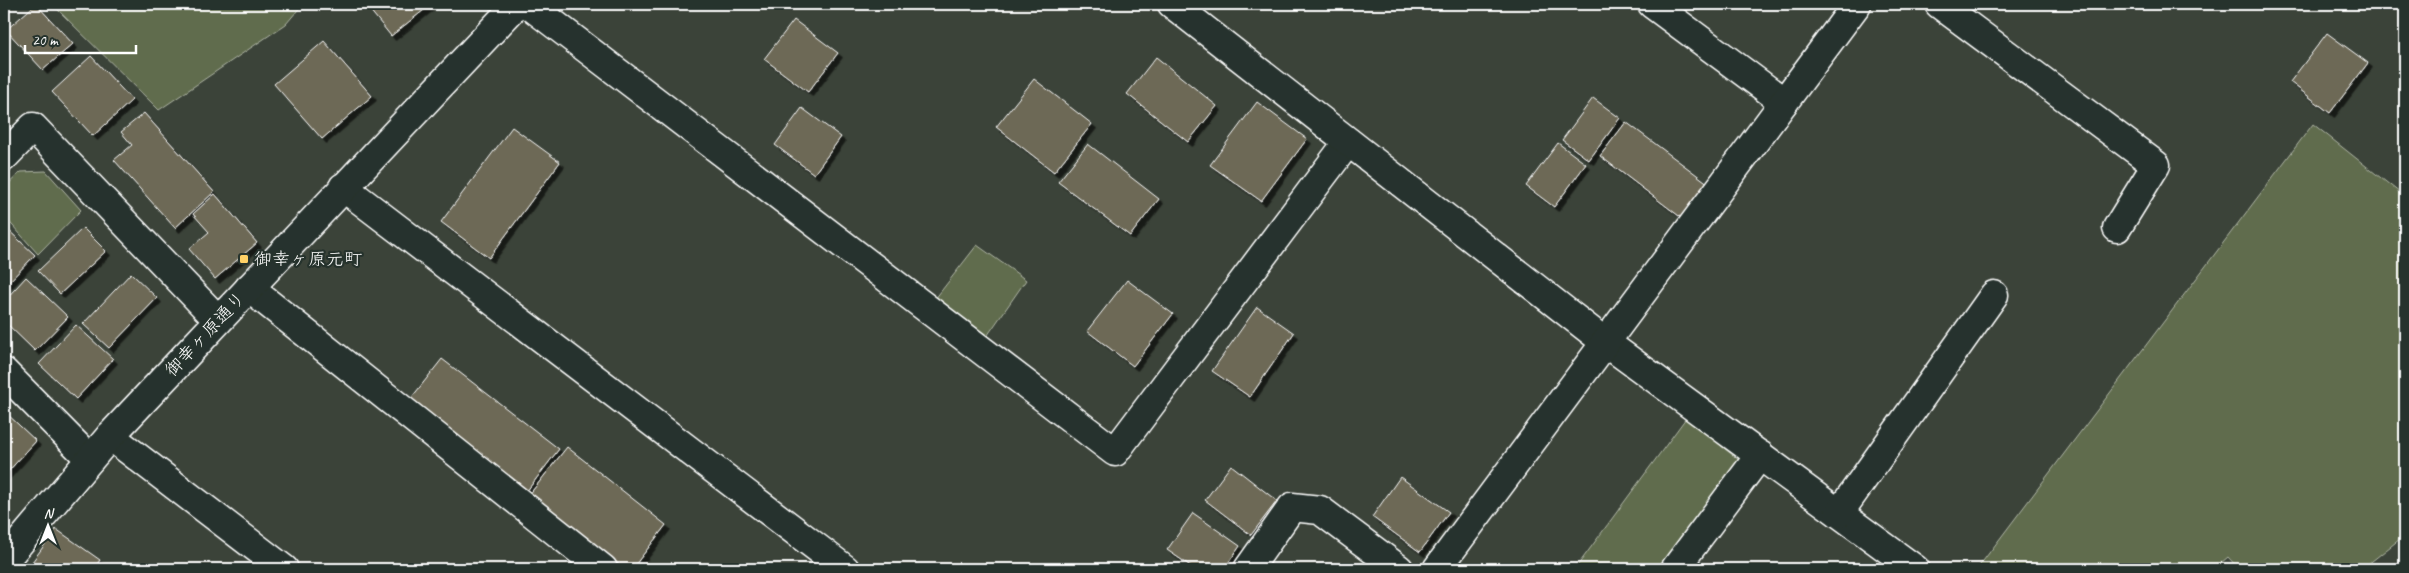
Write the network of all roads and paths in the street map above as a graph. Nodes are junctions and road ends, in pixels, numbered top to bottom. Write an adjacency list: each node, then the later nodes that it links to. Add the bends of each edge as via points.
1 (517, 4): 10 (street, 御幸ヶ原通り)
2 (528, 4): 8 (street, via 1115,452)
3 (1172, 4): 8 (street)
4 (1652, 4): 7 (street)
5 (1939, 4): 11 (street, via 2156,164)
6 (1855, 5): 7 (street)
7 (1784, 102): 15 (street)
8 (1348, 142): 15 (street)
9 (4, 157): 14 (street, via 33,127)
10 (343, 187): 12 (street, 御幸ヶ原通り); 23 (street)
11 (2117, 228)
12 (249, 288): 14 (street, 御幸ヶ原通り); 25 (street)
13 (1994, 294): 20 (street)
14 (218, 320): 17 (street, 御幸ヶ原通り)
15 (1606, 342): 18 (street); 28 (street)
16 (4, 372): 19 (street)
17 (110, 436): 19 (street, 御幸ヶ原通り); 24 (street)
18 (1760, 455): 20 (street); 29 (street)
19 (90, 459): 21 (street, 御幸ヶ原通り)
20 (1839, 513): 22 (street)
21 (4, 561)
22 (1901, 565)
23 (832, 566)
24 (284, 569)
25 (603, 569)
26 (1248, 569): 27 (street, via 1292,508 1320,510)
27 (1399, 569)
28 (1437, 569)
29 (1675, 569)

